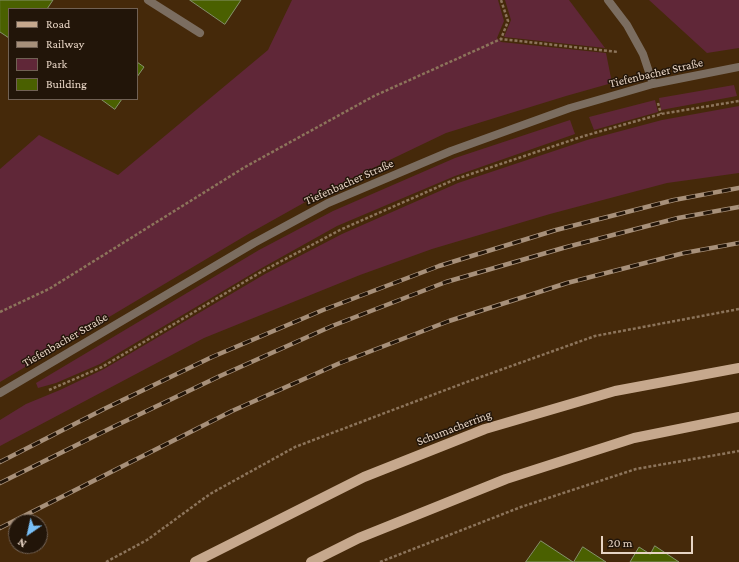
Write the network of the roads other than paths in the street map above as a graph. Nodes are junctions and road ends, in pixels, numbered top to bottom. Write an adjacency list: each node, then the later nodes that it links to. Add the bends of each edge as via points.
1 (148, 0): 3 (street)
2 (608, 0): 5 (street, via 627,25 642,54)
3 (200, 33)
4 (739, 67): 5 (street, Tiefenbacher Straße)
5 (653, 84): 7 (street, Tiefenbacher Straße, via 570,108 451,151 328,203 254,243)
6 (739, 368): 9 (main road, Schumacherring, via 615,391 485,429 364,477)
7 (0, 393)
8 (739, 418): 10 (main road, via 634,438 506,479 359,538)
9 (195, 562)
10 (311, 562)

